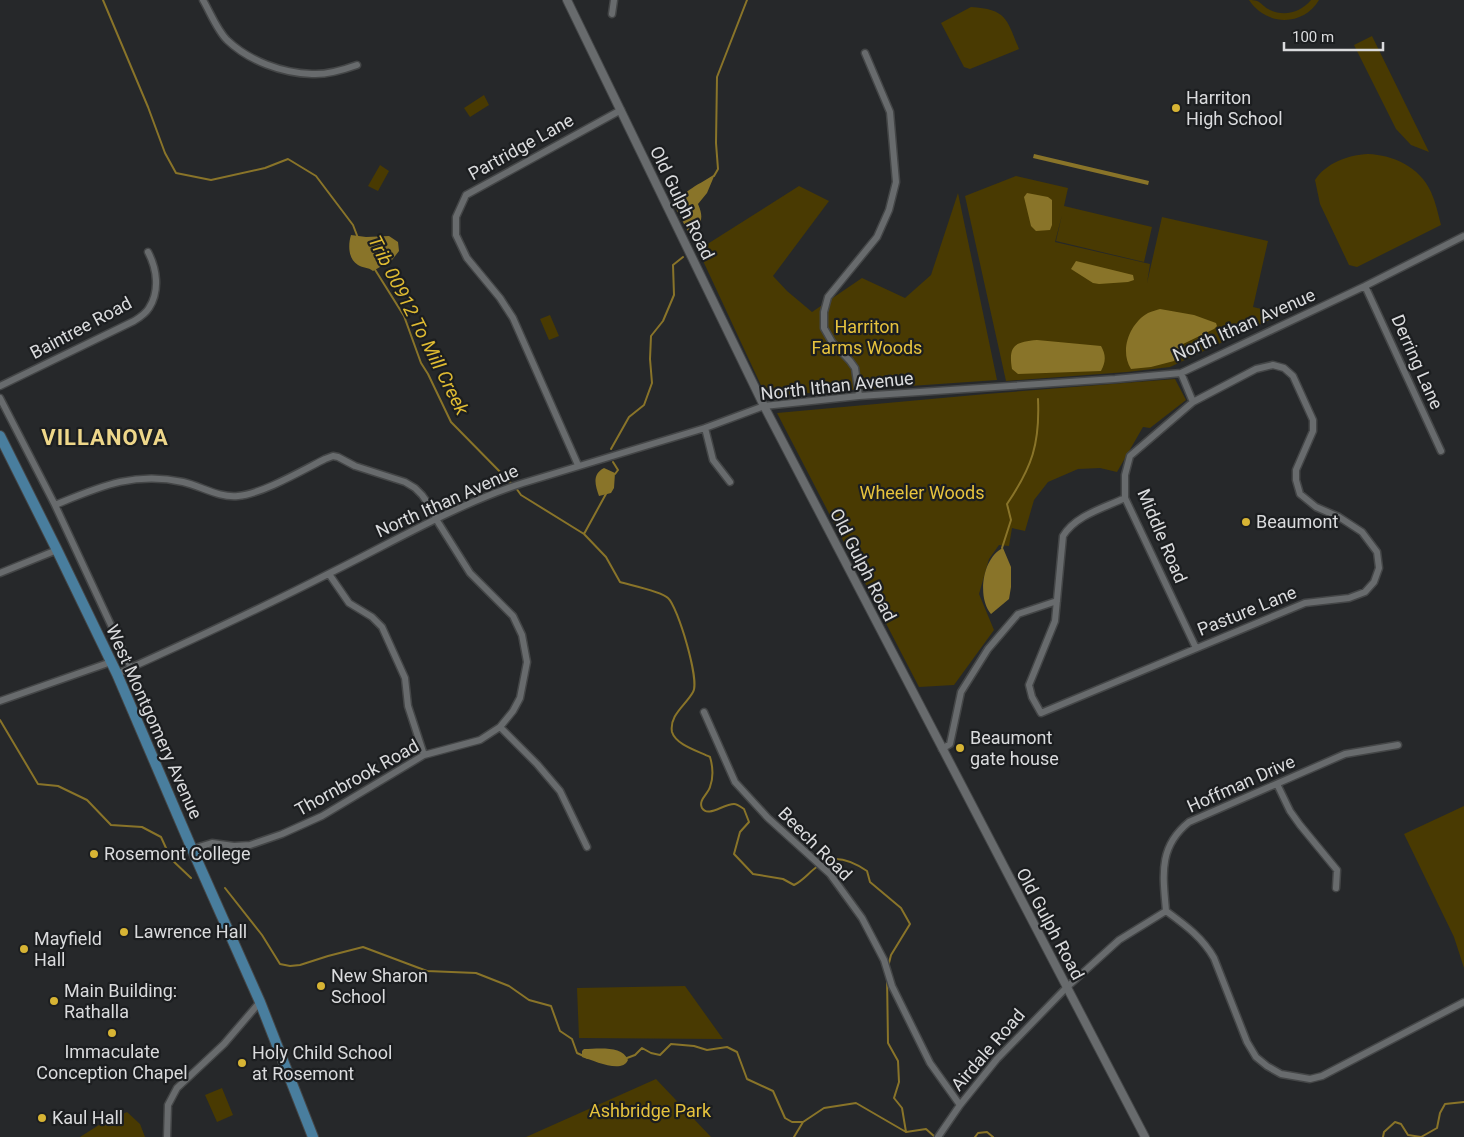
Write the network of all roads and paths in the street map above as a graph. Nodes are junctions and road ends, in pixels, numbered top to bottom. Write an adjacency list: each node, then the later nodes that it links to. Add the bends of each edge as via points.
1 (203, 0): 6 (street, via 227,39 247,56 268,65 314,74)
2 (566, 0): 7 (street, Old Gulph Road)
3 (614, 0): 4 (street)
4 (612, 14)
5 (865, 53): 13 (street, via 890,112 896,182 889,210 877,237 828,297 824,312 824,328 855,368)
6 (358, 65)
7 (621, 110): 16 (street, Old Gulph Road); 20 (street, Partridge Lane, via 466,195 456,218 456,236 467,258 513,318)
8 (1464, 236): 10 (street, North Ithan Avenue)
9 (148, 252): 12 (street, Baintree Road, via 157,283 149,309 134,322)
10 (1366, 286): 11 (street, North Ithan Avenue); 19 (street, Derring Lane)
11 (1181, 373): 13 (street, North Ithan Avenue); 15 (street)
12 (0, 386)
13 (859, 396): 16 (street, North Ithan Avenue)
14 (0, 398): 23 (street, West Montgomery Avenue)
15 (1193, 402): 22 (street, Middle Road, via 1130,456 1125,475); 29 (street, Pasture Lane, via 1256,369 1273,365 1284,368 1292,376 1313,420 1313,431 1296,470 1300,494 1316,507 1362,532 1377,552 1379,568 1374,582 1365,592 1349,598 1305,603)
16 (764, 406): 17 (street, North Ithan Avenue); 37 (street, Old Gulph Road)
17 (705, 428): 20 (street, North Ithan Avenue); 21 (street, via 713,460)
18 (0, 436): 25 (main road, West Montgomery Avenue)
19 (1440, 451)
20 (578, 465): 24 (street, North Ithan Avenue, via 507,488)
21 (730, 482)
22 (1125, 498): 28 (street, via 1068,528 1064,536); 29 (street, Middle Road)
23 (55, 505): 24 (street, Thornbrook Road, via 106,484 140,479 162,478 223,495 239,496 267,488 333,456 415,488); 31 (street, West Montgomery Avenue)
24 (436, 519): 27 (street, North Ithan Avenue); 35 (street, Thornbrook Road, via 470,573 513,616 522,635 527,662 522,690 517,704)
25 (57, 550): 26 (street); 30 (main road, West Montgomery Avenue)
26 (0, 573)
27 (329, 574): 31 (street, North Ithan Avenue); 38 (street, via 349,603 382,627 405,678 408,706)
28 (1057, 601): 29 (street, Pasture Lane, via 1056,620 1029,685 1041,713); 37 (street, via 1018,614 988,649 961,692 950,744)
29 (1196, 648)
30 (111, 662): 32 (main road, West Montgomery Avenue); 33 (street)
31 (131, 668): 32 (street, North Ithan Avenue)
32 (117, 674): 41 (main road, West Montgomery Avenue)
33 (0, 701)
34 (704, 712): 47 (street, Beech Road, via 734,782 830,874 862,918 930,1063)
35 (500, 727): 38 (street, Thornbrook Road, via 480,740); 40 (street, via 560,791)
36 (1398, 745): 39 (street, Hoffman Drive, via 1345,754)
37 (942, 749): 44 (street, Old Gulph Road)
38 (424, 755): 41 (street, Thornbrook Road, via 322,816 282,834 250,846 212,843)
39 (1277, 784): 42 (street, via 1300,826 1337,870); 43 (street, Hoffman Drive, via 1189,822 1172,839 1165,855 1163,876)
40 (586, 848)
41 (192, 849): 45 (main road, West Montgomery Avenue)
42 (1336, 888)
43 (1166, 911): 44 (street, Airdale Road, via 1119,940); 46 (street, via 1192,929 1207,946 1247,1042 1256,1057 1281,1074 1310,1079 1322,1076)
44 (1066, 988): 47 (street, Airdale Road, via 997,1059); 51 (street, Old Gulph Road)
45 (260, 1002): 49 (street, via 224,1044 176,1088 168,1105); 50 (main road, West Montgomery Avenue)
46 (1464, 1002)
47 (960, 1105): 48 (street, Airdale Road)
48 (940, 1134)
49 (167, 1137)
50 (314, 1137)
51 (1145, 1137)

